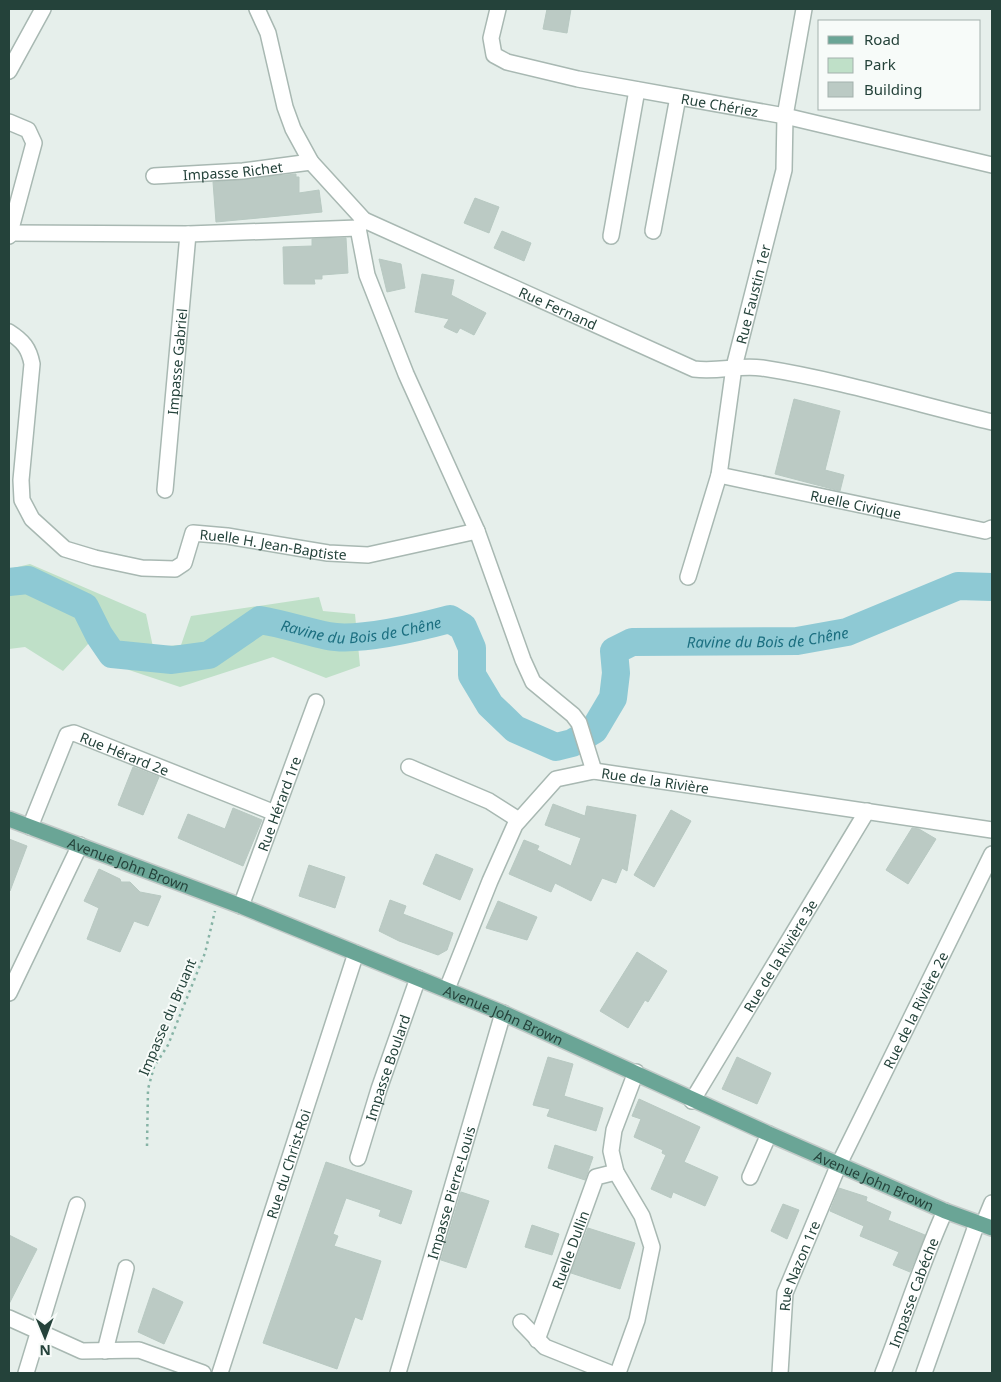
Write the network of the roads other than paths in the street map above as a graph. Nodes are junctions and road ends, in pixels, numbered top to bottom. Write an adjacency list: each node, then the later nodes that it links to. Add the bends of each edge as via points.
1 (43, 9): 5 (street)
2 (257, 9): 10 (street, Rue Fernand, via 268,33 290,123)
3 (498, 9): 6 (street, Rue Chériez, via 491,38 494,55 507,62)
4 (804, 9): 8 (street, Rue Faustin 1er)
5 (9, 71)
6 (637, 90): 7 (street, Rue Chériez); 17 (street)
7 (678, 98): 8 (street, Rue Chériez); 14 (street)
8 (785, 116): 11 (street, Rue Chériez); 19 (street, Rue Faustin 1er, via 784,170)
9 (9, 122): 15 (street, via 28,130 34,143)
10 (311, 162): 12 (street, Impasse Richet, via 243,171); 13 (street, Rue Fernand)
11 (992, 165)
12 (154, 176)
13 (361, 224): 16 (street); 19 (street, Rue Fernand, via 694,370 714,372); 24 (street, via 367,275 406,374)
14 (653, 231)
15 (9, 234): 16 (street)
16 (188, 234): 22 (street, Impasse Gabriel)
17 (611, 236)
18 (9, 332): 24 (street, Ruelle H. Jean-Baptiste, via 29,350 32,364 22,500 32,519 65,549 142,568 175,569 184,563 193,533 328,553 368,555)
19 (734, 367): 20 (street, Rue Fernand, via 761,368 817,379); 21 (street, Rue Faustin 1er)
20 (992, 422)
21 (719, 476): 23 (street, Ruelle Civique, via 985,531); 25 (street, Rue Faustin 1er)
22 (165, 490)
23 (992, 528)
24 (477, 531): 28 (street, via 522,660 533,682 579,723)
25 (688, 577)
26 (316, 702): 30 (street, Rue Hérard 1re)
27 (409, 767): 32 (street, via 489,801)
28 (594, 770): 29 (street, Rue de la Rivière); 32 (street, Rue de la Rivière, via 556,779)
29 (868, 811): 34 (street, Rue de la Rivière); 44 (street, Rue de la Rivière 3e)
30 (275, 813): 33 (street, Rue Hérard 2e, via 74,733 67,735); 37 (street, Rue Hérard 1re)
31 (9, 819): 33 (main road, Avenue John Brown)
32 (520, 820): 40 (street, Rue de la Rivière, via 490,881)
33 (30, 827): 35 (main road, Avenue John Brown)
34 (992, 830)
35 (80, 845): 37 (main road, Avenue John Brown); 41 (street)
36 (992, 854): 47 (street, Rue de la Rivière 2e)
37 (241, 906): 38 (main road, Avenue John Brown)
38 (356, 953): 39 (main road, Avenue John Brown); 62 (street, Rue du Christ-Roi)
39 (418, 978): 40 (main road, Avenue John Brown); 46 (street, Impasse Boulard)
40 (447, 990): 42 (main road, Avenue John Brown)
41 (9, 993)
42 (504, 1013): 43 (main road, Avenue John Brown); 63 (street, Impasse Pierre-Louis)
43 (636, 1072): 44 (main road, Avenue John Brown); 48 (street, via 614,1130 611,1151)
44 (692, 1100): 45 (main road, Avenue John Brown)
45 (769, 1134): 47 (main road, Avenue John Brown); 49 (street)
46 (358, 1158)
47 (839, 1164): 52 (main road, Avenue John Brown); 66 (street, Rue Nazon 1re, via 785,1293)
48 (616, 1172): 58 (street, Ruelle Dullin, via 596,1177); 65 (street, via 642,1216 652,1247 637,1320)
49 (750, 1177)
50 (992, 1203): 53 (street)
51 (77, 1206): 57 (street)
52 (945, 1211): 53 (main road, Avenue John Brown); 67 (street, Impasse Cabéche)
53 (984, 1226): 68 (street)
54 (126, 1268): 59 (street)
55 (9, 1318): 57 (street)
56 (521, 1322): 58 (street)
57 (40, 1333): 59 (street, via 82,1351); 60 (street)
58 (536, 1340): 64 (street, via 545,1347)
59 (105, 1351): 61 (street, via 139,1350)
60 (26, 1373)
61 (203, 1373)
62 (220, 1373)
63 (398, 1373)
64 (610, 1373)
65 (618, 1373)
66 (780, 1373)
67 (883, 1373)
68 (924, 1373)

